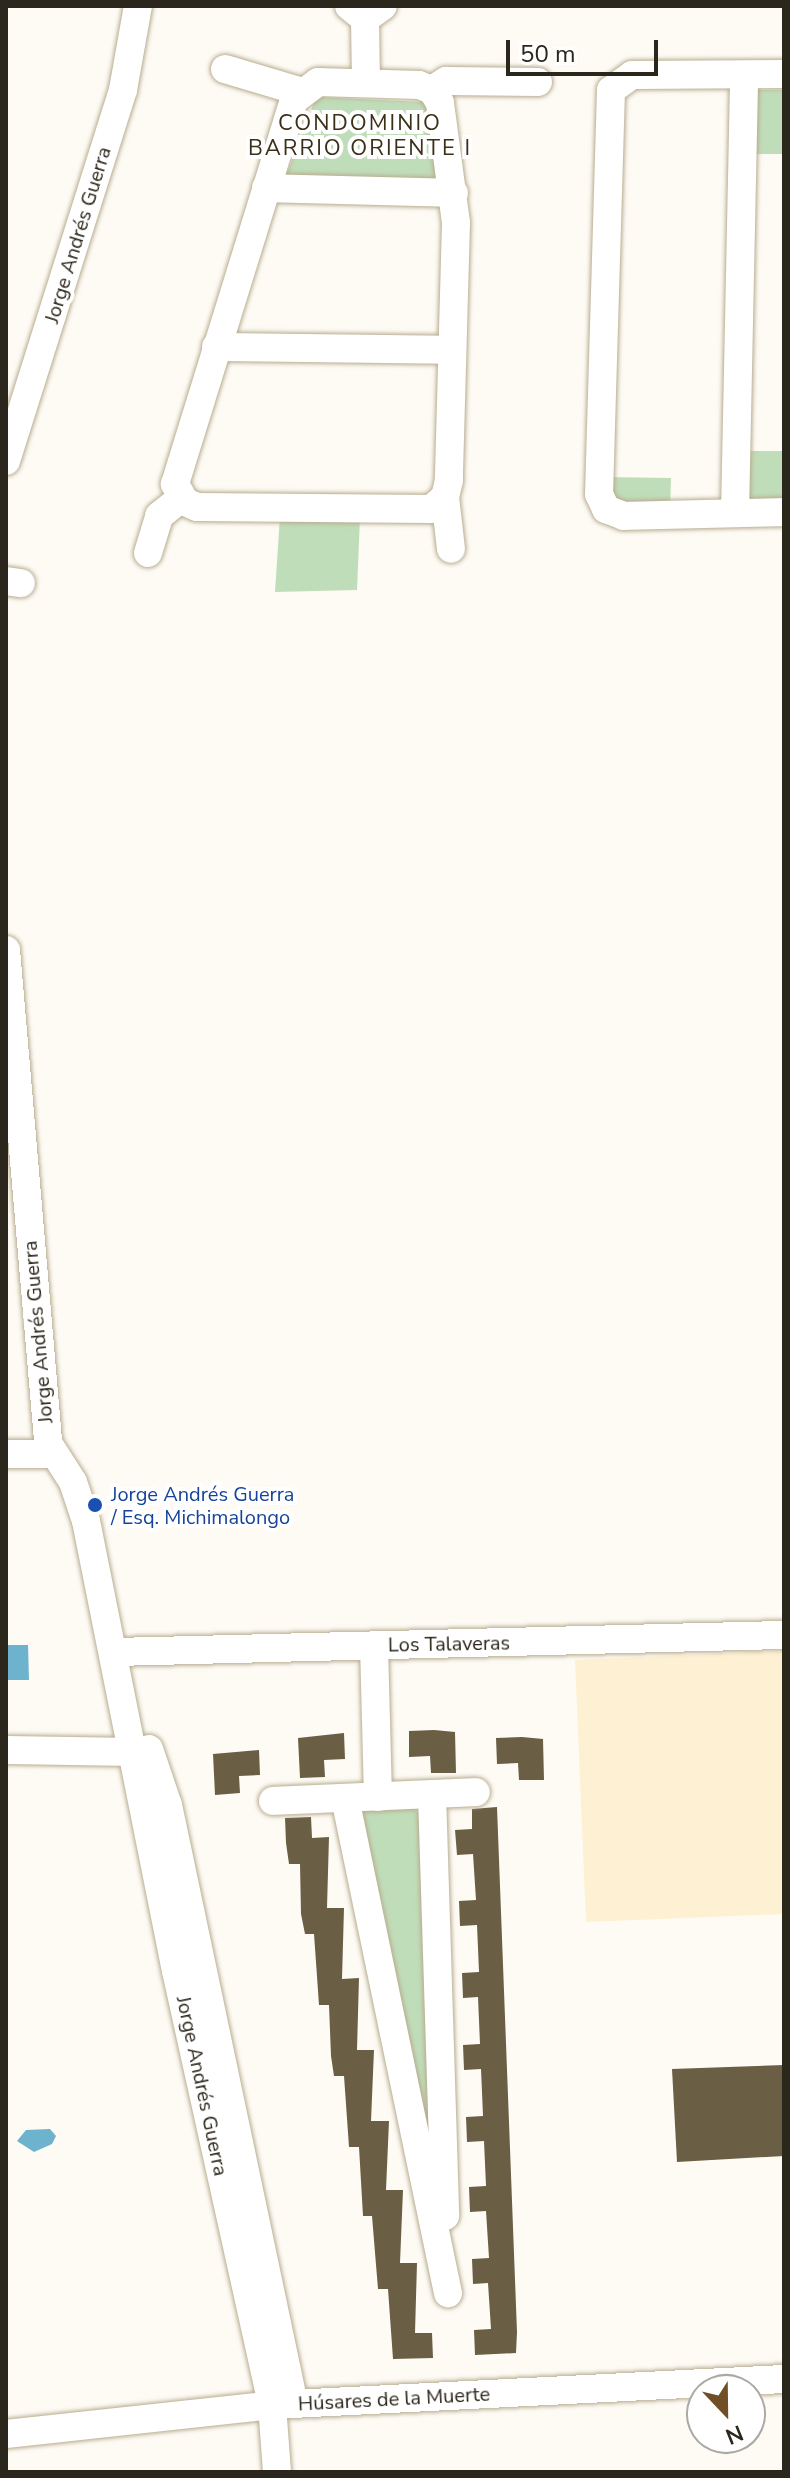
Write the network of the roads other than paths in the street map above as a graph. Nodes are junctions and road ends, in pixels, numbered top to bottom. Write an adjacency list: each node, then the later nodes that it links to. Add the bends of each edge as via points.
1 (138, 6): 14 (street, Jorge Andrés Guerra, via 123,90)
2 (366, 10): 7 (street)
3 (225, 69): 9 (street)
4 (784, 74): 5 (street)
5 (744, 75): 18 (street); 18 (street, via 632,75 616,85 608,100 599,494 606,509 624,516)
6 (538, 82): 8 (street, via 446,81)
7 (366, 83): 8 (street); 9 (street, via 318,82)
8 (432, 90): 11 (street, via 441,108)
9 (299, 91): 10 (street)
10 (266, 188): 11 (street); 12 (street)
11 (454, 193): 13 (street)
12 (216, 347): 13 (street); 16 (street, via 174,476)
13 (452, 350): 15 (street)
14 (6, 461)
15 (445, 497): 16 (street, via 420,511 197,507); 19 (street)
16 (181, 498): 20 (street, via 159,516)
17 (784, 512): 18 (street)
18 (735, 513)
19 (451, 549)
20 (148, 553)
21 (6, 950): 23 (street, Jorge Andrés Guerra, via 45,1430)
22 (6, 1454): 23 (street)
23 (53, 1454): 26 (street, Jorge Andrés Guerra, via 80,1499)
24 (784, 1635): 25 (street, Los Talaveras)
25 (374, 1645): 26 (street, Los Talaveras); 32 (street)
26 (115, 1652): 27 (street, Jorge Andrés Guerra)
27 (125, 1700): 29 (street, Jorge Andrés Guerra); 36 (street, Jorge Andrés Guerra, via 168,1805)
28 (6, 1750): 29 (street)
29 (136, 1752): 36 (street, Jorge Andrés Guerra, via 176,1971)
30 (476, 1792): 31 (street)
31 (432, 1794): 32 (street); 33 (street, via 448,2293)
32 (378, 1797): 33 (street)
33 (345, 1798): 34 (street)
34 (273, 1801)
35 (784, 2379): 36 (street, Húsares de la Muerte)
36 (283, 2404): 37 (street, Húsares de la Muerte); 38 (street, Jorge Andrés Guerra)
37 (6, 2434)
38 (277, 2472)

